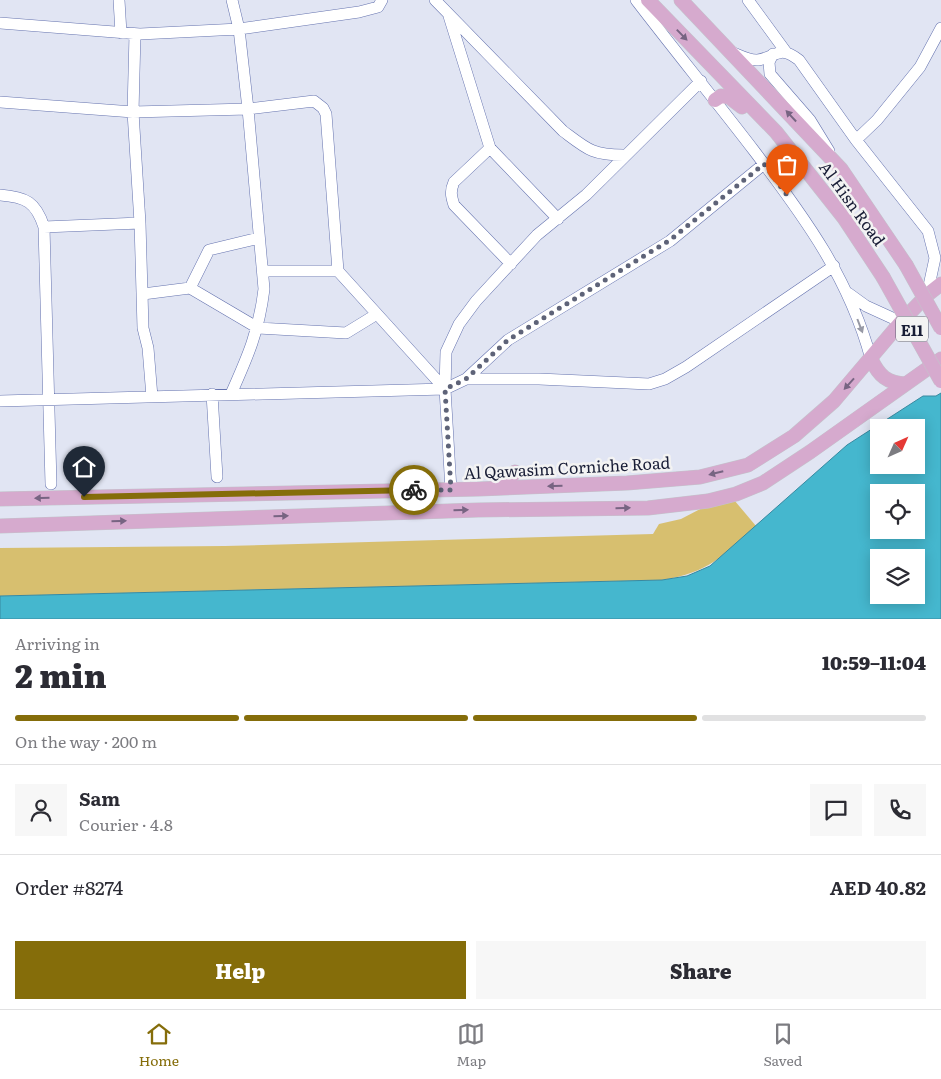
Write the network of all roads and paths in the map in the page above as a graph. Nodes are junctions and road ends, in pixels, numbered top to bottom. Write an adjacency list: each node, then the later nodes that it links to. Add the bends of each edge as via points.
1 (119, 0): 13 (street)
2 (232, 0): 12 (street)
3 (382, 0): 12 (street, via 378,7 359,12)
4 (435, 0): 9 (street)
5 (636, 0): 18 (street)
6 (648, 0): 39 (main road, Al Hisn Road / E11, one-way to 39, via 776,132 844,218)
7 (682, 0): 15 (main road, Al Hisn Road / E11)
8 (748, 0): 16 (street)
9 (448, 14): 24 (street); 25 (street, via 563,131 601,156)
10 (0, 23): 13 (street)
11 (941, 28): 23 (street, via 920,67 877,120)
12 (238, 30): 14 (street); 21 (street)
13 (121, 33): 14 (street)
14 (135, 34): 22 (street)
15 (731, 52): 17 (street, via 758,60); 27 (main road, Al Hisn Road / E11, one-way to 15)
16 (786, 52): 17 (street); 23 (street, via 799,60)
17 (773, 54): 27 (street, via 769,62 770,74 810,120)
18 (701, 81): 19 (street); 25 (street)
19 (715, 100): 26 (street); 39 (main road, via 720,96 729,97 739,104 771,138)
20 (0, 102): 22 (street)
21 (248, 109): 22 (street); 33 (street); 38 (street, via 314,102 323,108)
22 (133, 112): 30 (street)
23 (856, 140): 32 (street)
24 (490, 148): 29 (street); 35 (street, via 454,182 451,197 454,205)
25 (623, 155): 29 (street)
26 (764, 164): 36 (street); 51 (street, via 670,240 508,340)
27 (841, 169): 48 (main road, Al Hisn Road / E11, bridge, via 906,265)
28 (0, 195): 31 (street, via 17,196 32,203)
29 (558, 219): 35 (street, via 537,235)
30 (140, 223): 31 (street); 43 (street)
31 (44, 228): 58 (street)
32 (928, 232): 34 (street); 44 (street, via 934,258)
33 (259, 238): 37 (street); 41 (street, via 209,250)
34 (941, 238)
35 (511, 264): 54 (street, via 459,324 446,352)
36 (834, 266): 42 (street); 51 (street, via 665,379 649,384)
37 (263, 271): 38 (street); 47 (street, via 264,289)
38 (338, 272): 45 (street)
39 (883, 277): 52 (main road, Al Hisn Road / E11, bridge)
40 (941, 284): 44 (main road, Al Qawasim Corniche Road)
41 (190, 288): 43 (street); 47 (street)
42 (848, 293): 46 (street, via 866,306); 49 (street, one-way to 49)
43 (143, 294): 57 (street, via 143,328)
44 (927, 295): 46 (main road, Al Qawasim Corniche Road)
45 (377, 314): 47 (street, via 346,334); 54 (street)
46 (901, 322): 49 (main road, Al Qawasim Corniche Road)
47 (258, 328): 56 (street)
48 (941, 328)
49 (871, 359): 53 (main road, via 882,377 892,383); 63 (main road, Al Qawasim Corniche Road, one-way to 63, via 834,401 794,436 748,465 700,477)
50 (941, 359): 53 (main road)
51 (466, 379): 54 (street)
52 (941, 381)
53 (906, 384): 66 (main road, one-way to 53, via 648,508 708,501 763,483)
54 (445, 389): 56 (street); 64 (street)
55 (212, 394): 56 (street); 57 (street); 61 (street)
56 (231, 394)
57 (152, 397): 58 (street)
58 (49, 399): 59 (street); 62 (street)
59 (0, 401)
60 (515, 472): 63 (main road)
61 (217, 477)
62 (51, 484)
63 (501, 488): 64 (main road, Al Qawasim Corniche Road)
64 (451, 490): 65 (main road, Al Qawasim Corniche Road, one-way to 65)
65 (0, 499)
66 (0, 526)

